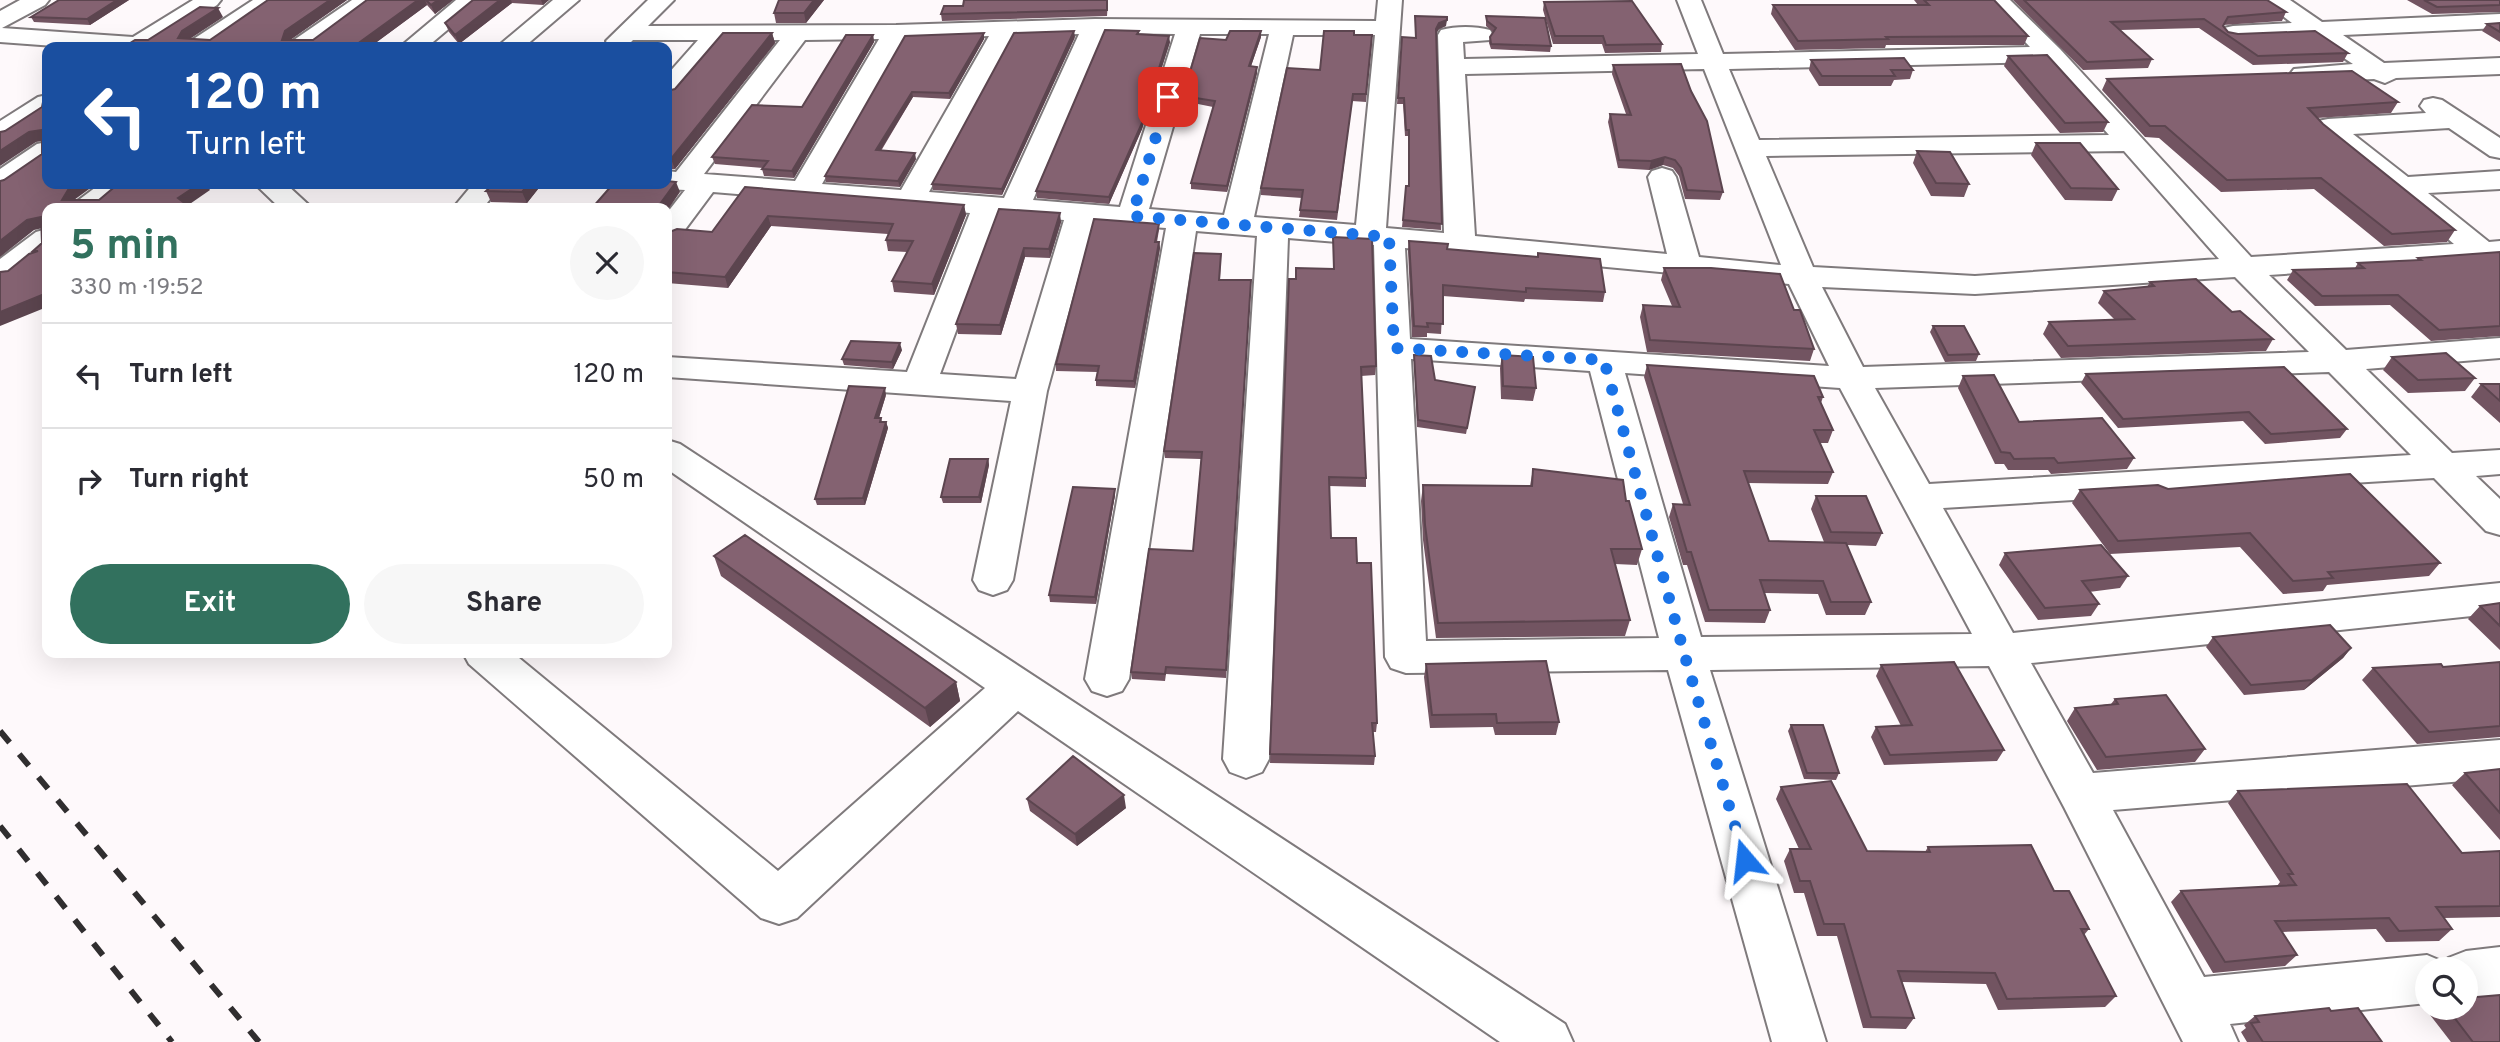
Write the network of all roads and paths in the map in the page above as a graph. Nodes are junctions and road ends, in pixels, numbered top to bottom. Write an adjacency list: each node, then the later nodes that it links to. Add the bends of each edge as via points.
1 (37, 0): 12 (street)
2 (209, 0): 28 (street)
3 (269, 0): 29 (street)
4 (367, 0): 30 (street)
5 (471, 0): 31 (street)
6 (567, 0): 32 (street)
7 (662, 0): 26 (street)
8 (1390, 0): 17 (street)
9 (1689, 0): 34 (street)
10 (1997, 0): 33 (street)
11 (2274, 0): 18 (street)
12 (0, 21)
13 (2500, 21): 18 (street)
14 (1095, 26): 15 (street); 19 (street); 62 (street)
15 (1190, 26): 16 (street); 64 (street)
16 (1283, 26): 17 (street); 67 (street)
17 (1388, 28): 68 (street)
18 (2315, 28): 23 (street); 37 (street)
19 (1006, 29): 21 (street); 58 (street)
20 (719, 32): 22 (street); 26 (street); 39 (street)
21 (896, 32): 22 (street); 57 (street)
22 (798, 33): 51 (street)
23 (2233, 33)
24 (0, 35): 27 (street)
25 (1481, 36): 36 (street, via 1450,35)
26 (619, 40)
27 (87, 42)
28 (143, 42)
29 (206, 42)
30 (307, 42)
31 (418, 42)
32 (515, 42)
33 (2051, 54): 34 (street); 43 (street, via 2090,81)
34 (1716, 59): 36 (street); 44 (street)
35 (2500, 66): 37 (street)
36 (1453, 67): 70 (street)
37 (2381, 72): 38 (street); 41 (street)
38 (2284, 75)
39 (672, 85)
40 (42, 106): 42 (street)
41 (2454, 120): 46 (street); 53 (street, via 2328,127)
42 (0, 133)
43 (2132, 143): 44 (street); 73 (street)
44 (1750, 148): 75 (street)
45 (0, 150): 47 (street)
46 (2500, 150)
47 (42, 154)
48 (42, 155): 52 (street)
49 (1662, 177): 72 (street)
50 (2500, 180): 53 (street)
51 (686, 181): 57 (street); 65 (street)
52 (0, 182)
53 (2402, 186): 71 (street)
54 (111, 189): 59 (street)
55 (275, 189): 60 (street)
56 (484, 189): 61 (street)
57 (805, 190): 58 (street)
58 (911, 198): 62 (street)
59 (93, 203)
60 (291, 203)
61 (472, 203)
62 (1002, 206): 63 (street); 82 (street)
63 (1080, 213): 64 (street); 83 (street)
64 (1132, 216): 66 (street)
65 (672, 219)
66 (1183, 219): 67 (street); 94 (street)
67 (1255, 226): 68 (street); 96 (street)
68 (1380, 236): 70 (street); 76 (street)
69 (42, 242): 74 (street)
70 (1460, 243): 72 (street)
71 (2491, 251): 73 (street)
72 (1686, 267): 75 (street)
73 (2243, 267): 75 (street, via 1975,285); 79 (street)
74 (0, 271)
75 (1801, 276): 81 (street)
76 (1394, 348): 78 (street); 92 (street, via 1406,657)
77 (2500, 348): 79 (street)
78 (1604, 360): 81 (street); 92 (street)
79 (2336, 361): 81 (street); 86 (street)
80 (672, 367): 82 (street)
81 (1852, 378): 87 (street)
82 (919, 385): 83 (street)
83 (1030, 391): 89 (street)
84 (672, 455): 95 (street)
85 (2500, 462): 86 (street)
86 (2445, 467): 87 (street); 88 (street)
87 (1919, 497): 91 (street)
88 (2500, 522)
89 (993, 580)
90 (2500, 598): 91 (street)
91 (2002, 650): 92 (street); 98 (street)
92 (1684, 653): 104 (street)
93 (490, 658): 95 (street, via 779,902)
94 (1107, 679)
95 (1016, 687): 103 (street)
96 (1245, 759)
97 (2500, 759): 98 (street)
98 (2080, 793): 102 (street)
99 (2500, 971): 100 (street)
100 (2478, 974)
101 (2415, 981): 102 (street)
102 (2201, 1022)
103 (1546, 1042)
104 (1799, 1042)

